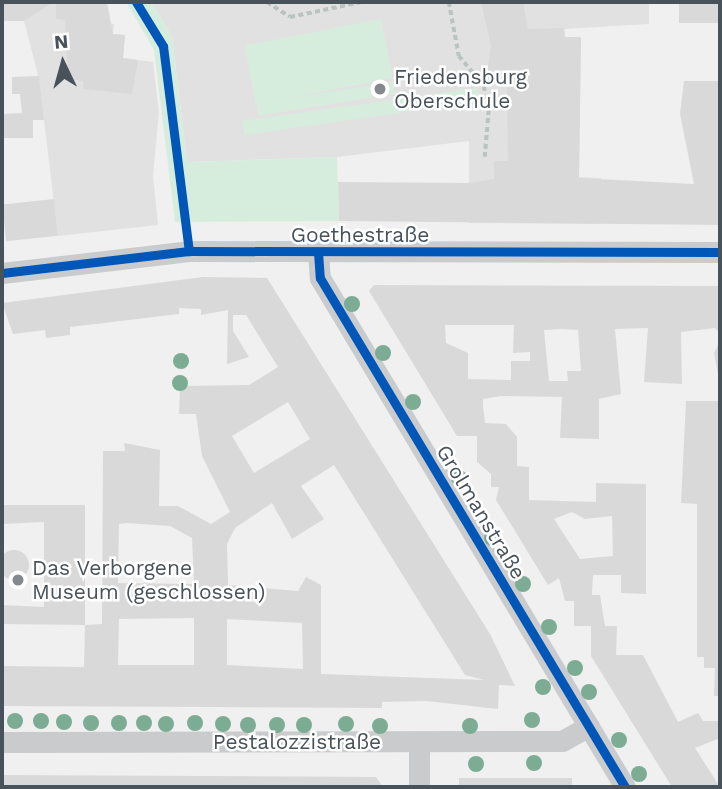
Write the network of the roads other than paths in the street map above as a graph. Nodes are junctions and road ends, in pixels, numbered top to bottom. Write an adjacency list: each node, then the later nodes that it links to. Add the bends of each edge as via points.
1 (318, 252): 2 (street, Goethestraße); 3 (street, Goethestraße, via 189,251); 4 (street, Grolmanstraße, via 320,278)
2 (720, 252)
3 (2, 273)
4 (589, 726): 6 (street, Pestalozzistraße, via 562,741); 8 (street, Grolmanstraße)
5 (2, 742): 6 (street, Pestalozzistraße)
6 (419, 742): 7 (street)
7 (419, 787)
8 (625, 787)

